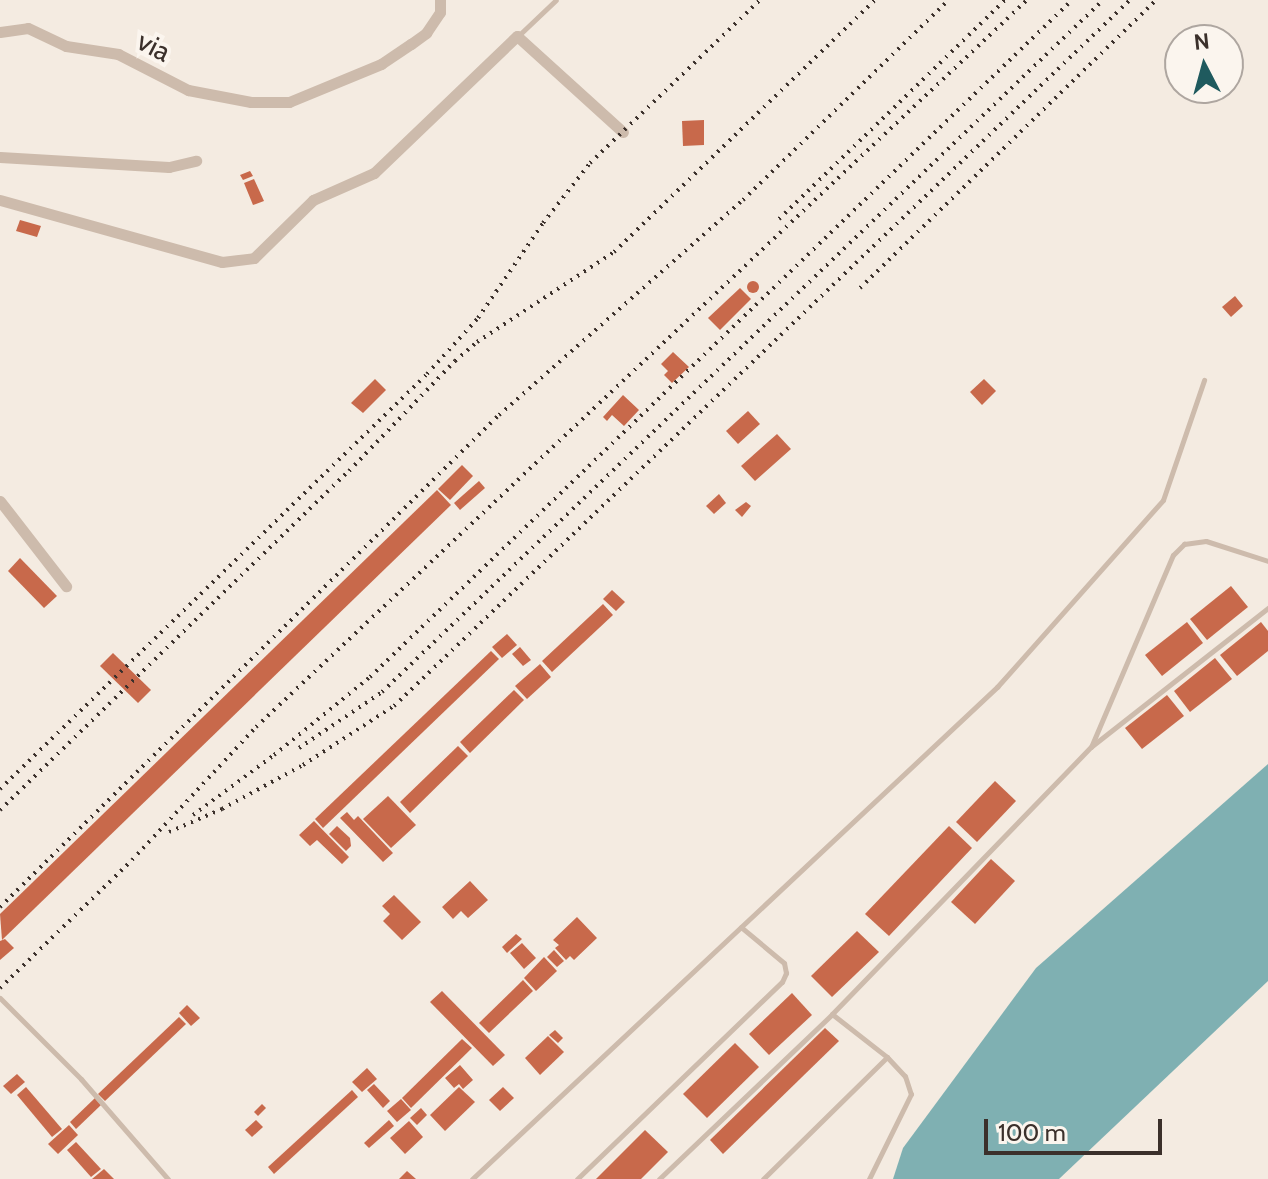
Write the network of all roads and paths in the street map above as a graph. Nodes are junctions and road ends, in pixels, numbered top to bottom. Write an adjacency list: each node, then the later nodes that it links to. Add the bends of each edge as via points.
1 (440, 0): 3 (street, via, via 440,12 411,44 381,64 289,102 251,102 188,90 118,54 66,46 28,28)
2 (556, 0): 4 (lane)
3 (0, 32)
4 (517, 36): 5 (street); 8 (street, via 374,173 313,200 254,258 222,262)
5 (623, 132)
6 (0, 157): 7 (street, via 169,167)
7 (196, 161)
8 (0, 200)
9 (1204, 380): 15 (lane, via 1163,500 997,687)
10 (0, 501): 12 (street)
11 (1268, 561): 14 (lane, via 1206,541 1184,544 1173,555)
12 (66, 586)
13 (1268, 608): 14 (lane)
14 (1091, 747): 17 (lane)
15 (741, 927): 20 (lane); 21 (lane, via 784,963 782,982)
16 (0, 998): 19 (lane, via 81,1079)
17 (832, 1014): 18 (lane); 22 (lane)
18 (887, 1057): 23 (lane); 24 (lane, via 905,1076 911,1094)
19 (168, 1179)
20 (472, 1179)
21 (577, 1179)
22 (659, 1179)
23 (763, 1179)
24 (869, 1179)

